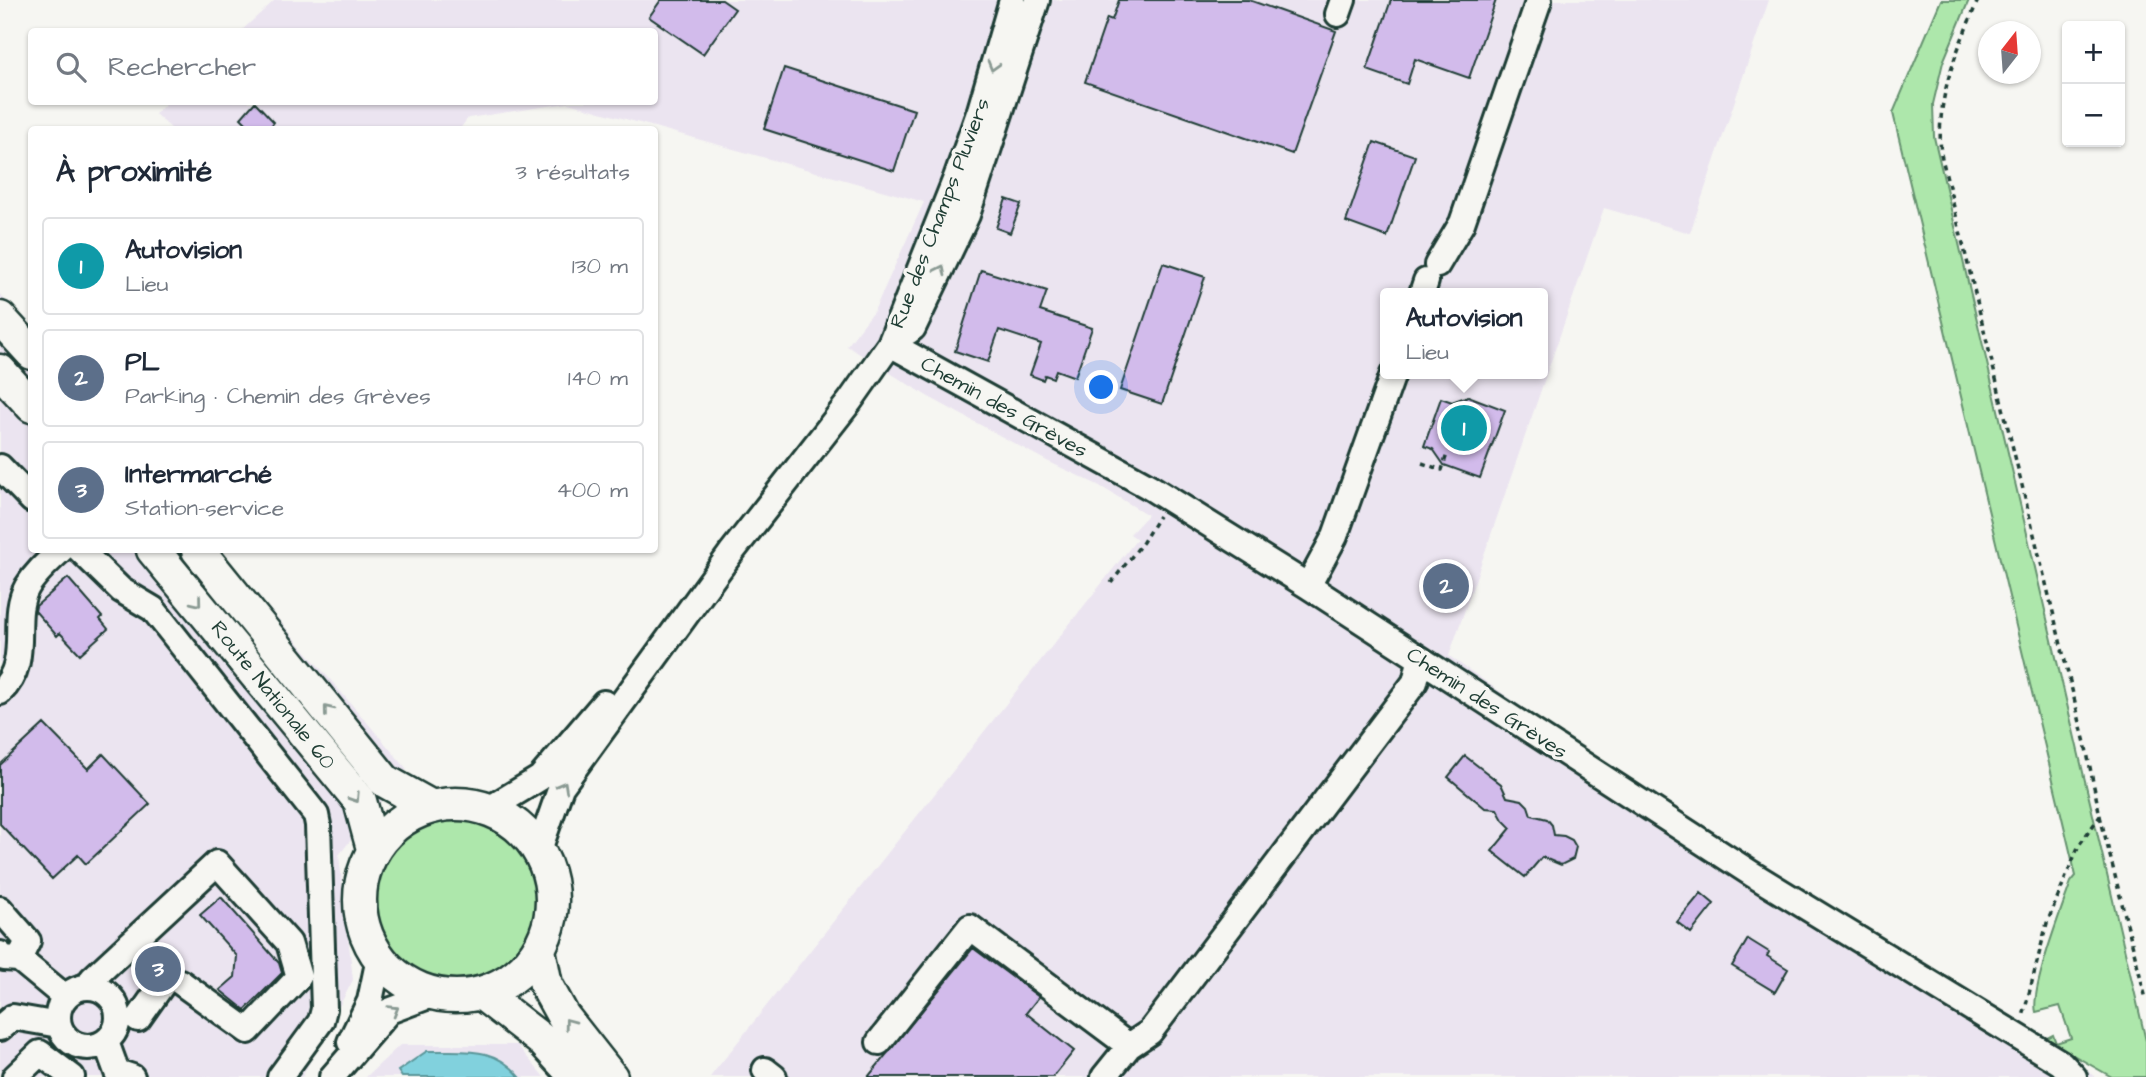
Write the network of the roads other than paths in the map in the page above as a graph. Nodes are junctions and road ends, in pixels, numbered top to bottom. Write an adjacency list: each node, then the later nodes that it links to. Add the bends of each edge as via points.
1 (1012, 0): 6 (street, Rue des Champs Pluviers, one-way to 6, via 956,178)
2 (1037, 0): 6 (street, Rue des Champs Pluviers, one-way to 2, via 913,328 967,215)
3 (1539, 0): 4 (street, via 1462,223)
4 (1428, 280)
5 (0, 318): 7 (main road)
6 (890, 344): 17 (street); 18 (street, Chemin des Grèves, via 1169,499)
7 (28, 349)
8 (0, 371): 10 (main road)
9 (1391, 379): 18 (street, via 1335,536)
10 (28, 402)
11 (0, 467): 12 (street)
12 (28, 496)
13 (58, 553): 20 (street, via 26,589 19,622 19,658)
14 (83, 553): 43 (street, via 121,590 153,609 316,815 324,1009 321,1021)
15 (155, 553): 23 (main road, Route Nationale 60, one-way to 23, via 360,801)
16 (200, 553): 21 (main road, Route Nationale 60, one-way to 16, via 385,781)
17 (731, 553): 22 (street, via 540,778); 24 (street, one-way to 17, via 561,787)
18 (1308, 586): 19 (street, Chemin des Grèves)
19 (1420, 661): 38 (street, via 1415,682 1150,1032); 48 (street, Chemin des Grèves, via 1752,874 2061,1063)
20 (0, 692)
21 (430, 806): 22 (main road, via 460,803); 23 (main road, via 397,822)
22 (489, 809): 24 (main road, via 518,825)
23 (373, 849): 28 (main road, via 360,885 362,924)
24 (540, 850): 26 (main road, via 552,883 552,906)
25 (0, 909): 27 (street, via 28,941)
26 (539, 950): 30 (main road, via 514,977); 46 (main road, one-way to 26, via 557,1006 546,985)
27 (9, 956): 32 (street)
28 (379, 958): 31 (main road, via 403,981); 44 (street, via 370,1001)
29 (91, 986): 32 (street, via 77,988); 33 (street, via 92,979 216,863 289,943 299,976 248,1031 171,983); 36 (street, via 102,989 117,1006 116,1031)
30 (481, 993): 31 (main road); 45 (main road, via 543,1041)
31 (433, 994): 44 (street, one-way to 31, via 389,1011)
32 (65, 997): 35 (street, via 58,1010)
33 (138, 1019)
34 (7, 1022): 35 (street); 39 (street)
35 (59, 1025): 36 (street, via 66,1038 78,1046)
36 (106, 1042): 40 (street)
37 (880, 1042): 38 (street, via 970,927)
38 (1129, 1046): 47 (street)
39 (40, 1054): 41 (street); 42 (street)
40 (117, 1076)
41 (15, 1077)
42 (72, 1077)
43 (280, 1077)
44 (332, 1077)
45 (576, 1077)
46 (611, 1077)
47 (1104, 1077)
48 (2074, 1077)

